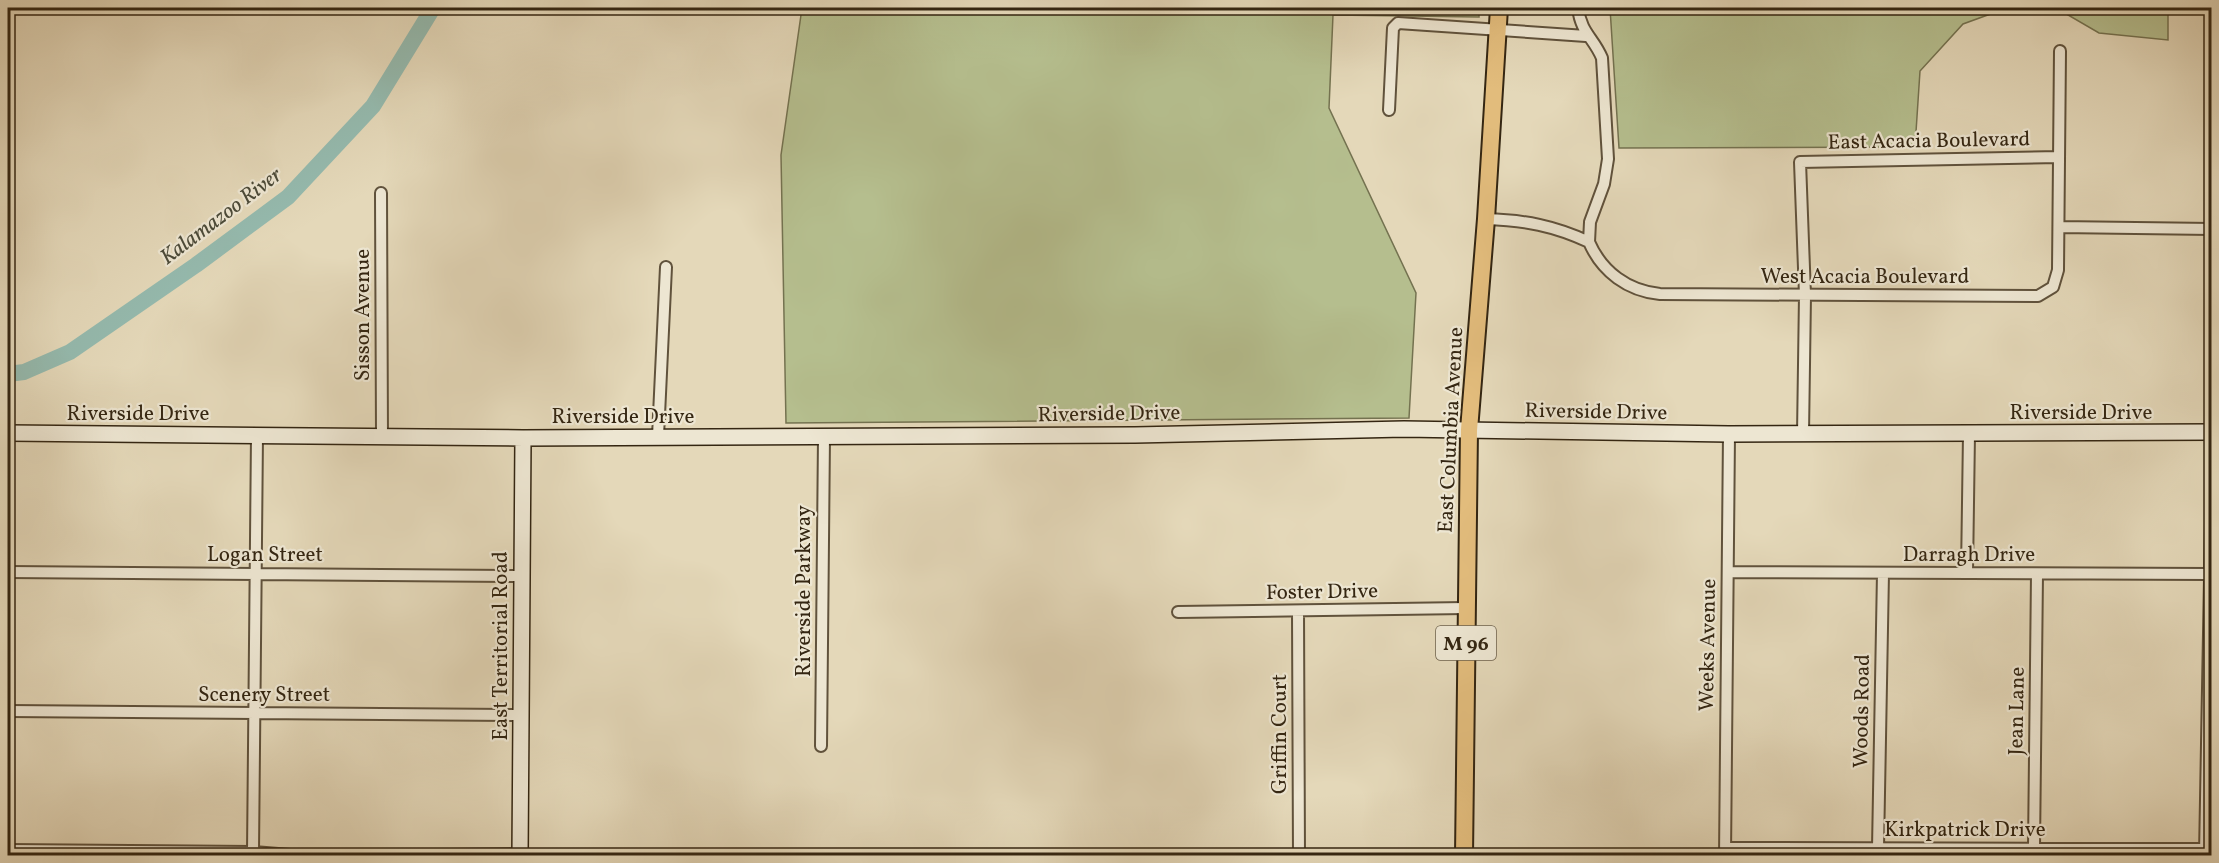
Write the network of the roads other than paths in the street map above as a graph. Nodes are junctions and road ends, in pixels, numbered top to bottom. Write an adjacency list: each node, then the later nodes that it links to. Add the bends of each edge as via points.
1 (1499, 8): 3 (main road, East Columbia Avenue / M 96)
2 (1578, 8): 4 (street)
3 (1498, 30): 4 (street); 6 (street, via 1398,23 1393,28); 9 (main road, East Columbia Avenue / M 96)
4 (1586, 36): 12 (street, via 1596,44 1602,58 1608,159 1604,184 1590,222)
5 (2060, 51): 7 (street, West Acacia Boulevard)
6 (1389, 110)
7 (2059, 157): 10 (street, West Acacia Boulevard); 14 (street, East Acacia Boulevard, via 1800,162)
8 (381, 193): 22 (street, Sisson Avenue)
9 (1486, 219): 12 (street, via 1536,223); 15 (main road, East Columbia Avenue / M 96)
10 (2059, 227): 11 (street); 14 (street, West Acacia Boulevard, via 2056,282 2038,296)
11 (2211, 230)
12 (1589, 242): 14 (street, West Acacia Boulevard, via 1620,282 1638,292)
13 (666, 267): 23 (street)
14 (1805, 295): 19 (street)
15 (1469, 430): 18 (street, Riverside Drive); 24 (street, Riverside Drive); 35 (main road, East Columbia Avenue / M 96)
16 (2211, 432): 20 (street, Riverside Drive)
17 (8, 433): 21 (street, Riverside Drive)
18 (1729, 434): 19 (street, Riverside Drive); 28 (street, Weeks Avenue)
19 (1803, 434): 20 (street, Riverside Drive)
20 (1969, 434): 30 (street)
21 (257, 435): 22 (street, Riverside Drive); 31 (street)
22 (382, 436): 25 (street, Riverside Drive)
23 (658, 436): 24 (street, Riverside Drive); 25 (street, Riverside Drive)
24 (824, 437): 41 (street, Riverside Parkway)
25 (523, 438): 34 (street, East Territorial Road)
26 (2211, 467): 33 (street)
27 (8, 572): 31 (street, Logan Street)
28 (1728, 572): 29 (street, Darragh Drive); 46 (street, Weeks Avenue)
29 (1883, 573): 30 (street, Darragh Drive); 42 (street, Woods Road)
30 (1967, 573): 32 (street, Darragh Drive)
31 (256, 574): 34 (street, Logan Street); 39 (street)
32 (2037, 574): 33 (street, Darragh Drive); 43 (street, Jean Lane)
33 (2209, 574): 47 (street)
34 (522, 576): 40 (street, East Territorial Road)
35 (1466, 608): 37 (street, Foster Drive); 52 (main road, East Columbia Avenue / M 96)
36 (1178, 612): 37 (street, Foster Drive)
37 (1298, 612): 51 (street, Griffin Court)
38 (8, 711): 39 (street, Scenery Street)
39 (255, 713): 40 (street, Scenery Street); 45 (street)
40 (521, 715): 50 (street, East Territorial Road)
41 (821, 746)
42 (1878, 848): 43 (street, Kirkpatrick Drive); 46 (street, Kirkpatrick Drive)
43 (2034, 848): 47 (street, Kirkpatrick Drive)
44 (8, 850): 45 (street)
45 (253, 852): 48 (street)
46 (1725, 852)
47 (2205, 852)
48 (303, 855)
49 (369, 855): 50 (street)
50 (520, 855)
51 (1299, 855)
52 (1464, 855)

